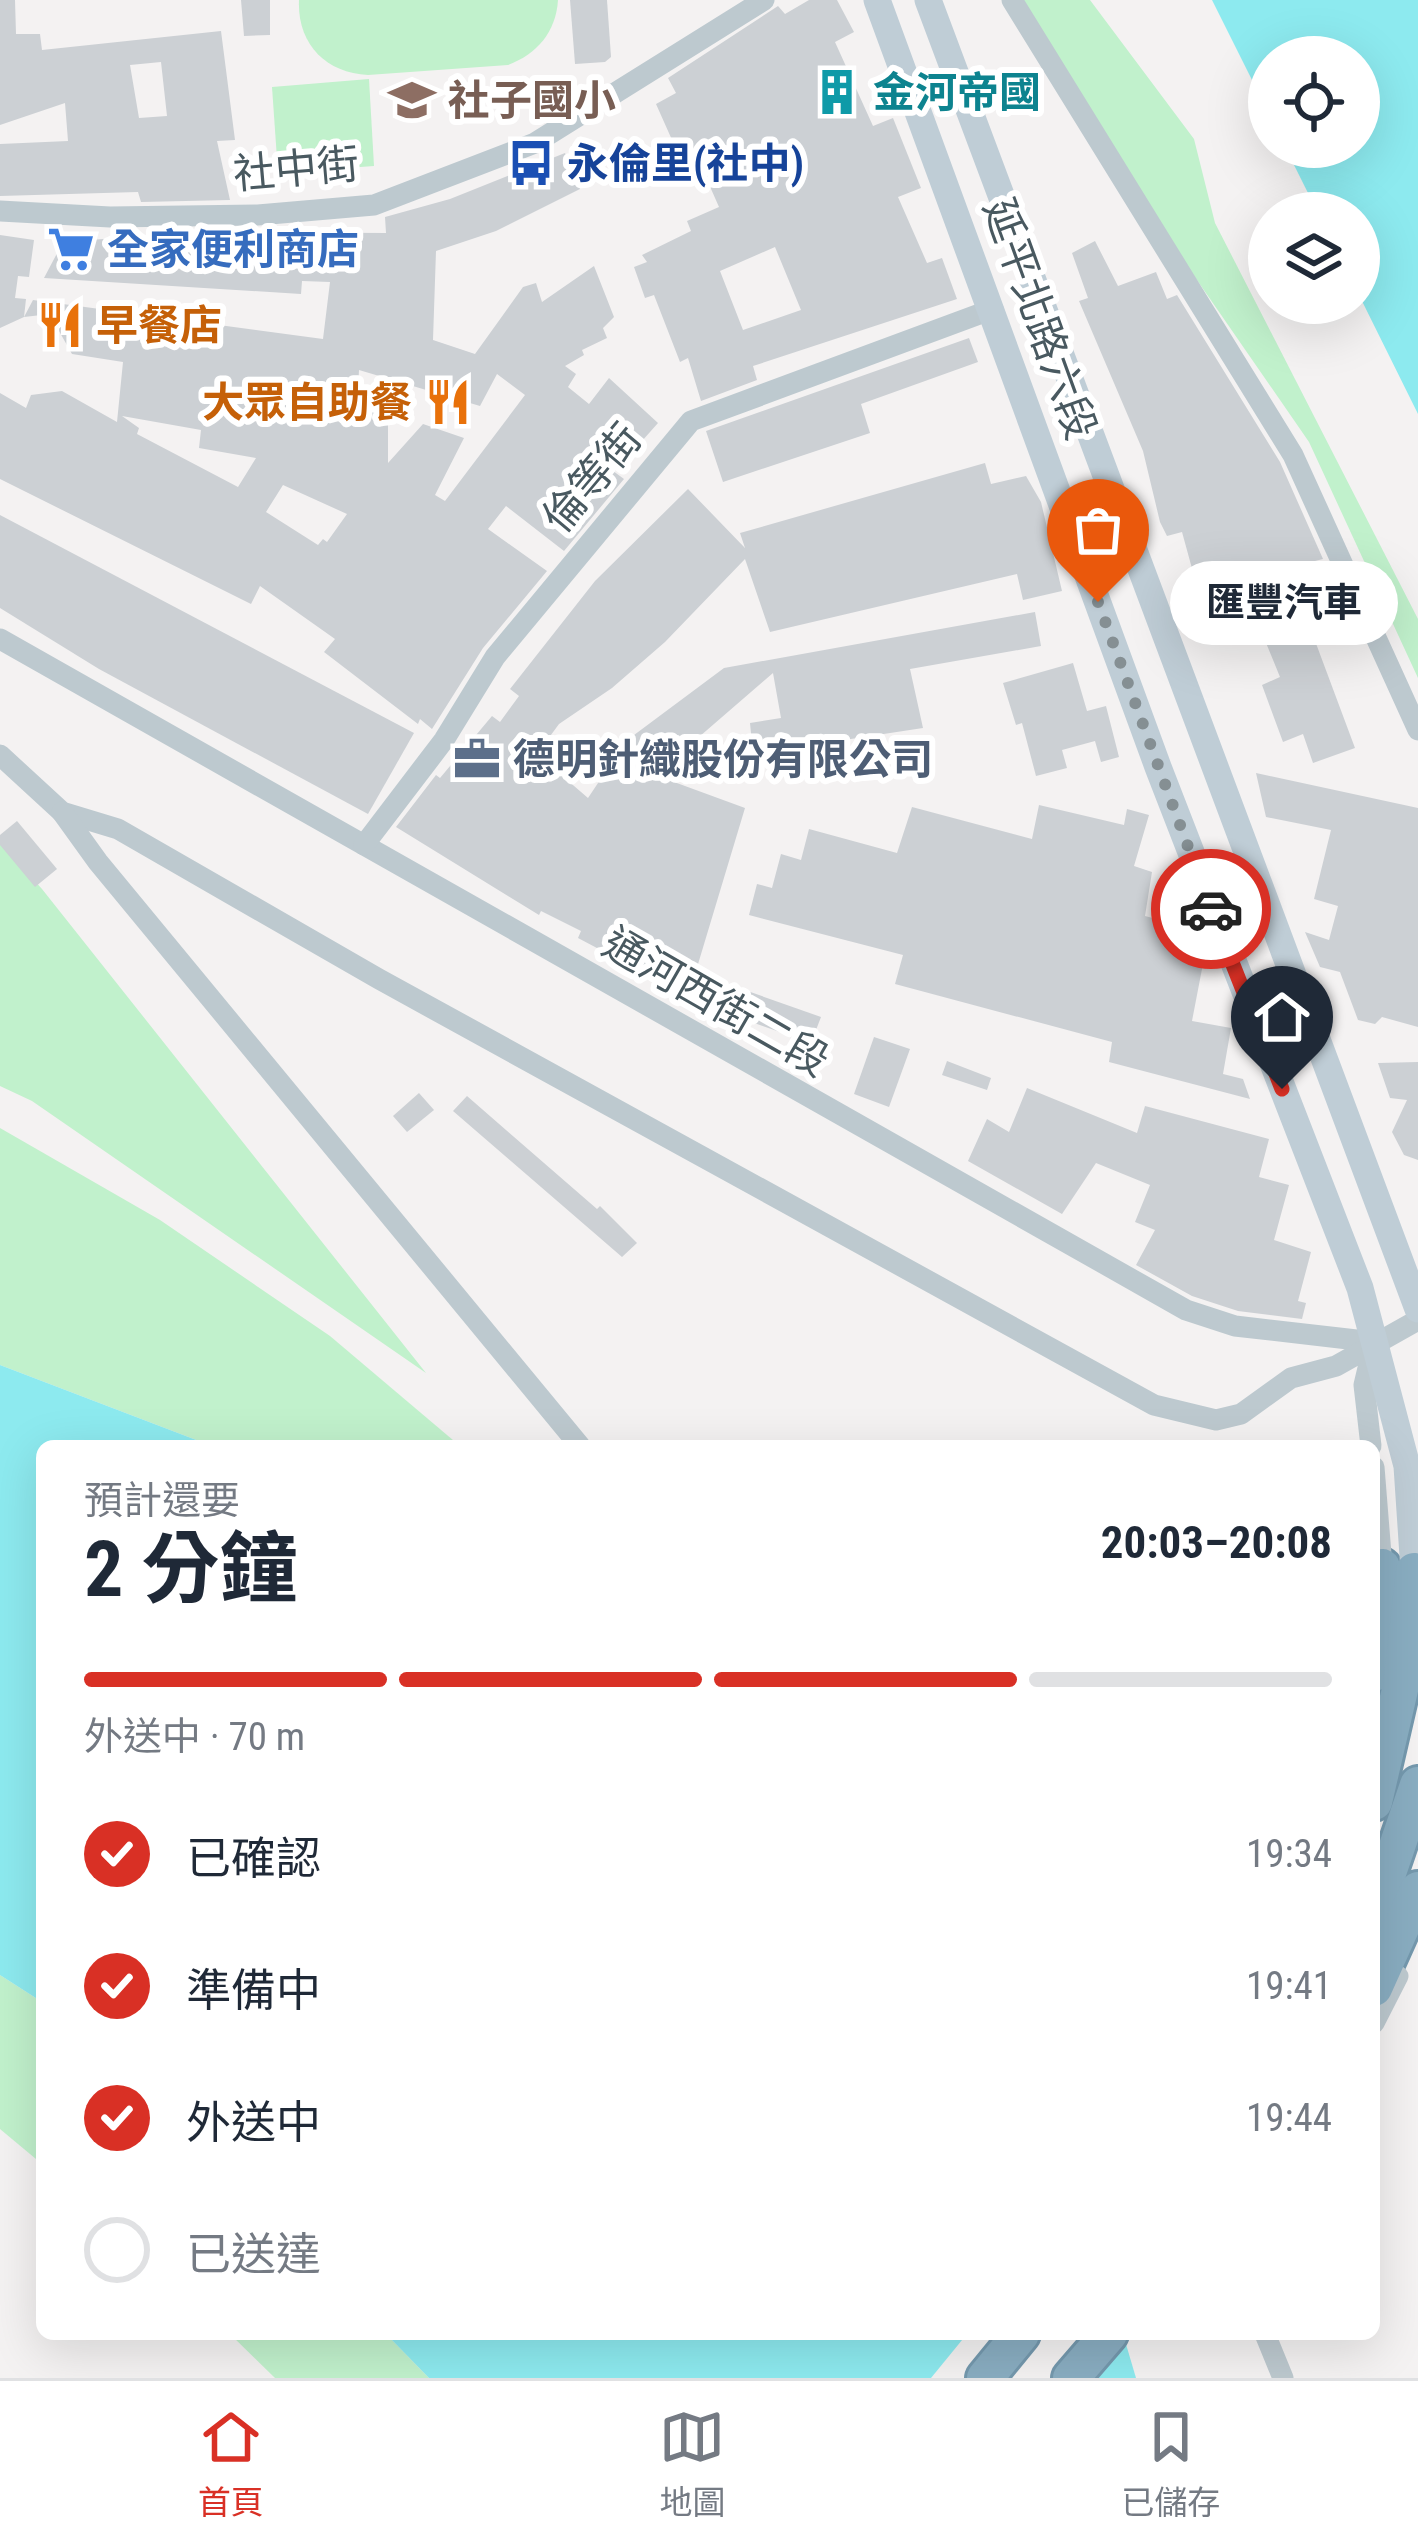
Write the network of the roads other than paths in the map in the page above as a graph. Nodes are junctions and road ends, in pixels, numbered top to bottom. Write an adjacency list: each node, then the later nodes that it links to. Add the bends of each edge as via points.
1 (764, 0): 5 (street, 社中街, via 535,143 374,205 258,215)
2 (878, 0): 6 (main road, 延平北路六段)
3 (928, 0): 12 (main road, 延平北路六段)
4 (1012, 0): 8 (street, via 1293,455)
5 (0, 211)
6 (993, 309): 11 (street, 倫等街, via 691,421 495,657); 14 (main road, 延平北路六段)
7 (0, 639): 11 (street, 通河西街二段)
8 (1418, 730)
9 (0, 754): 10 (street)
10 (62, 812): 14 (street, via 118,829 1154,1406 1216,1420 1240,1414 1291,1378 1336,1366); 15 (street)
11 (364, 845): 14 (street, 通河西街二段, via 1186,1310 1272,1332)
12 (1418, 1310)
13 (1418, 1320): 14 (street)
14 (1374, 1342): 16 (street, via 1364,1385); 18 (main road, 延平北路六段, via 1407,1466)
15 (575, 1440)
16 (1370, 1440)
17 (1380, 1495): 18 (street)
18 (1397, 1574): 19 (highway); 20 (highway, via 1401,1685)
19 (1380, 1647)
20 (1380, 1776)
21 (1414, 1798): 23 (highway)
22 (1418, 1890): 25 (highway)
23 (1380, 1897)
24 (1418, 1930): 26 (street)
25 (1380, 1975)
26 (1380, 2010)
27 (1016, 2340): 31 (highway)
28 (1075, 2340): 32 (highway)
29 (1104, 2340): 33 (highway)
30 (1267, 2340): 34 (street)
31 (985, 2378)
32 (1044, 2378)
33 (1071, 2378)
34 (1283, 2378)

